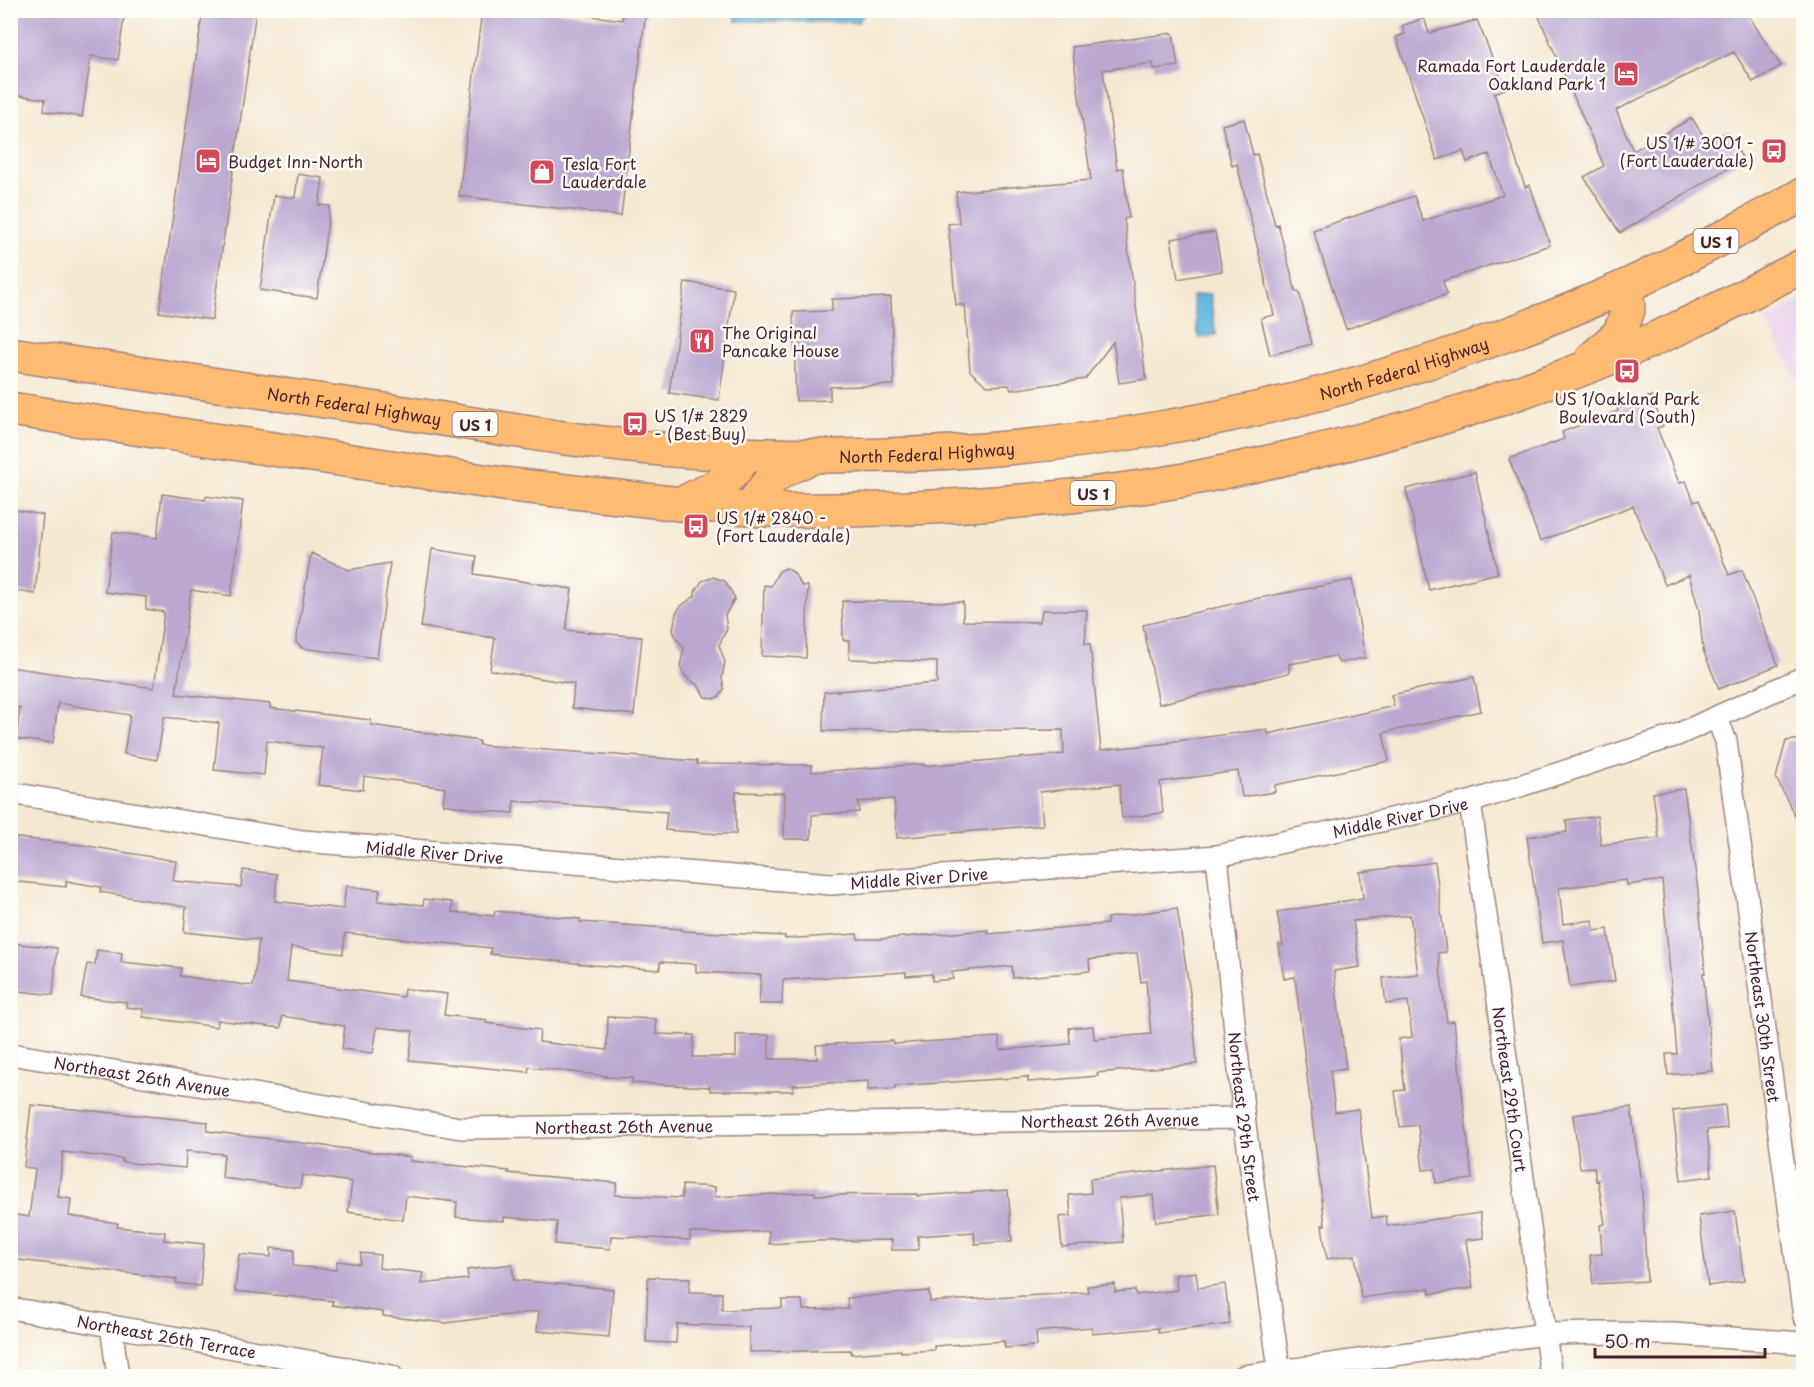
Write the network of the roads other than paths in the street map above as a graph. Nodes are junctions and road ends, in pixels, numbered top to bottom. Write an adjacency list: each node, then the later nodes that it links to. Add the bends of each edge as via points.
1 (1803, 194): 3 (main road, North Federal Highway / US 1)
2 (1803, 265): 5 (main road, US 1, via 1671,332)
3 (1626, 286): 5 (main road, via 1628,310 1620,333); 8 (main road, North Federal Highway / US 1, via 1393,374 1226,417 1059,444 978,451)
4 (10, 354): 7 (main road, North Federal Highway / US 1, via 587,441)
5 (1583, 368): 10 (main road, US 1, via 1373,438 1157,485 955,507 817,511)
6 (10, 409): 9 (main road, US 1, via 462,478)
7 (747, 454): 8 (main road, North Federal Highway / US 1); 9 (main road, via 738,469 718,486)
8 (815, 456): 10 (main road, via 784,469 767,483)
9 (681, 504): 10 (main road, US 1)
10 (751, 508)
11 (1803, 677): 12 (street, Middle River Drive)
12 (1717, 718): 14 (street, Middle River Drive, via 1677,735); 19 (street, Northeast 30th Street, via 1726,741)
13 (10, 793): 15 (street, Middle River Drive, via 303,841 831,884)
14 (1470, 802): 15 (street, Middle River Drive); 21 (street, Northeast 29th Court)
15 (1217, 856): 17 (street, Northeast 29th Street)
16 (10, 1054): 17 (street, Northeast 26th Avenue, via 461,1128)
17 (1244, 1118): 23 (street, Northeast 29th Street)
18 (10, 1308): 20 (street, Northeast 26th Terrace)
19 (1803, 1317)
20 (111, 1326): 24 (street); 25 (street, Northeast 26th Terrace)
21 (1545, 1334): 22 (street, via 1673,1334); 23 (street); 27 (street, Northeast 29th Court)
22 (1803, 1343)
23 (1279, 1374): 26 (street)
24 (118, 1377)
25 (392, 1377)
26 (1244, 1377)
27 (1551, 1377)

